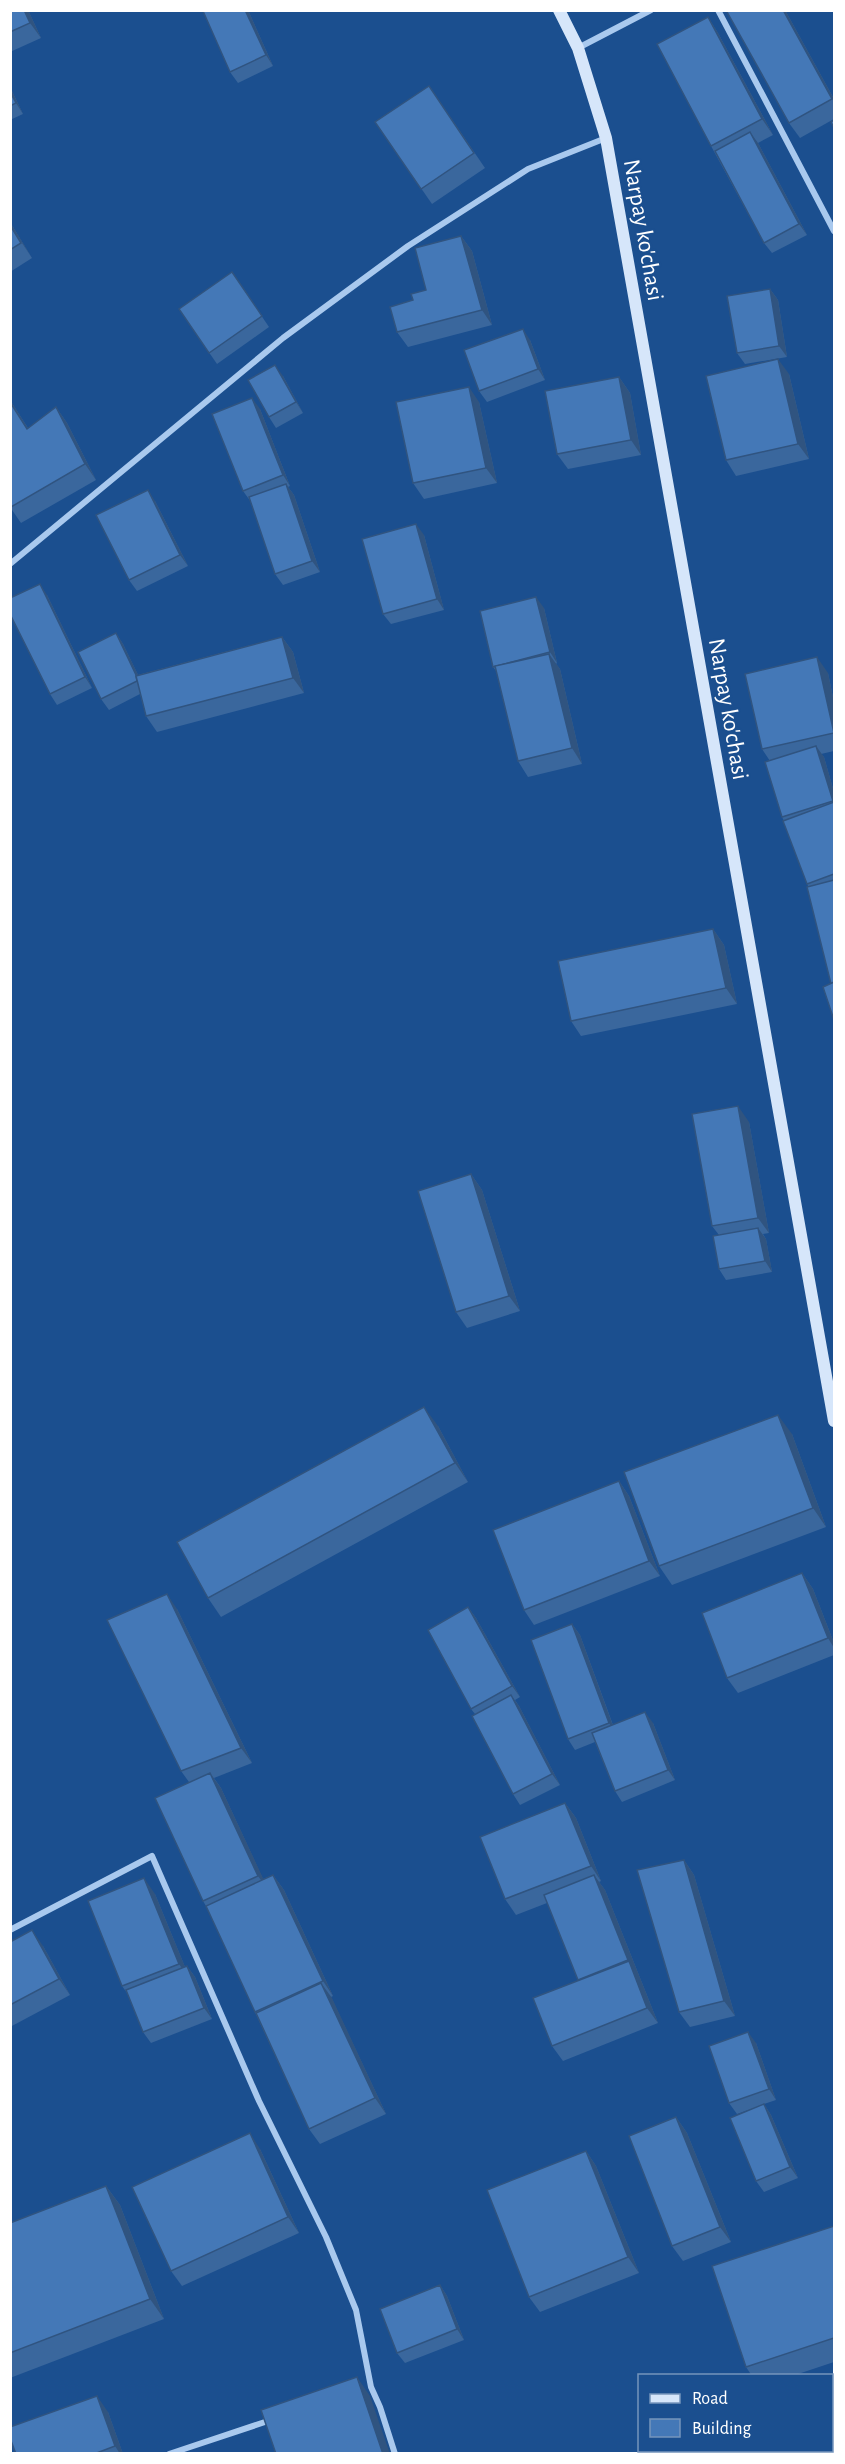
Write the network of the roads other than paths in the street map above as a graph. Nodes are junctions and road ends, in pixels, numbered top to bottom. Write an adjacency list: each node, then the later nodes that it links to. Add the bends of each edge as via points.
1 (559, 10): 4 (main road, Narpay ko'chasi)
2 (651, 10): 4 (street)
3 (718, 10): 6 (street)
4 (578, 48): 5 (main road, Narpay ko'chasi)
5 (606, 138): 7 (street, via 528,169 408,246 284,338); 8 (main road, Narpay ko'chasi)
6 (834, 231)
7 (10, 564)
8 (834, 1421)
9 (10, 1930): 10 (street, via 152,1856 259,2101 326,2237 356,2310)
10 (371, 2387): 11 (street); 14 (street)
11 (360, 2391)
12 (281, 2416): 13 (street)
13 (169, 2454)
14 (395, 2454)

